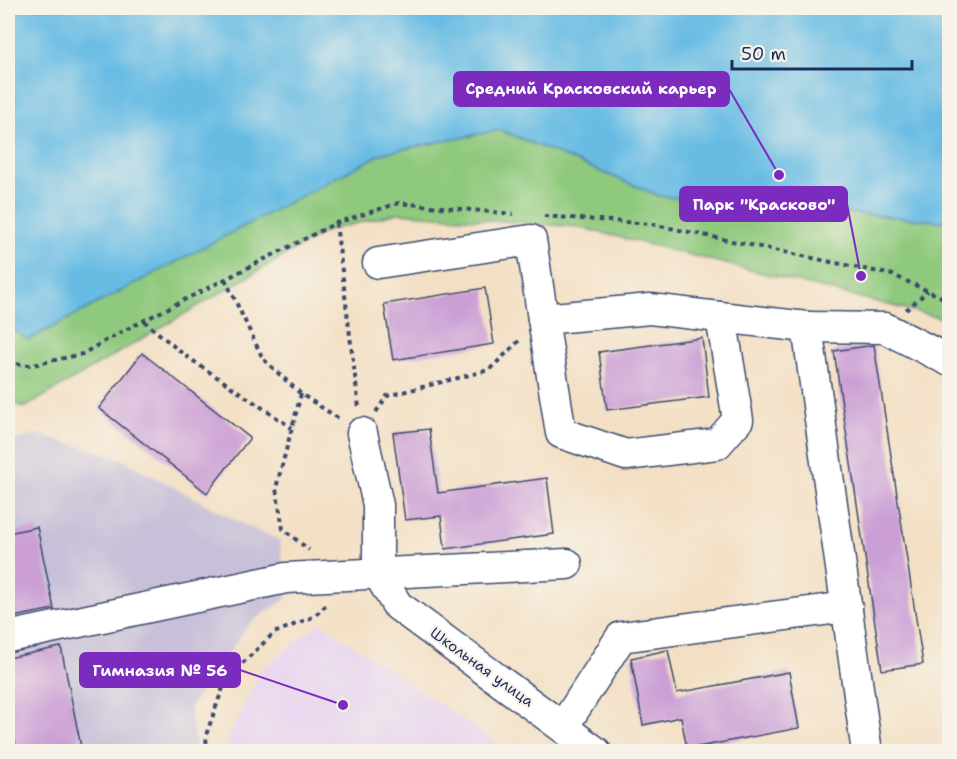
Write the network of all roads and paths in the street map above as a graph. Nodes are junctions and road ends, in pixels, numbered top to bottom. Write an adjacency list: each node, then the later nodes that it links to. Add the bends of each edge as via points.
1 (336, 222): 13 (path)
2 (378, 263): 5 (street, via 531,240)
3 (225, 279): 11 (path, via 263,359)
4 (721, 317): 5 (street, via 650,309); 5 (street, via 738,420 717,444 626,455 561,434); 7 (street)
5 (543, 319): 13 (path, via 489,370 387,396)
6 (144, 321): 12 (path, via 183,354)
7 (807, 327): 9 (street, via 885,328); 17 (street)
8 (82, 354): 10 (path, via 33,365)
9 (950, 361)
10 (8, 364)
11 (301, 394): 12 (path); 13 (path)
12 (292, 428): 16 (path, via 276,488 283,529 326,564)
13 (362, 433): 15 (street, via 378,505)
14 (567, 564): 15 (street)
15 (378, 573): 16 (street); 19 (street, Школьная улица, via 396,605)
16 (345, 574): 18 (street, via 286,578); 20 (path, via 333,599 320,611 274,633 226,679 206,735)
17 (847, 607): 19 (street, via 621,637); 22 (street)
18 (8, 637)
19 (563, 727): 21 (street, Школьная улица)
20 (207, 752)
21 (596, 752)
22 (867, 752)

